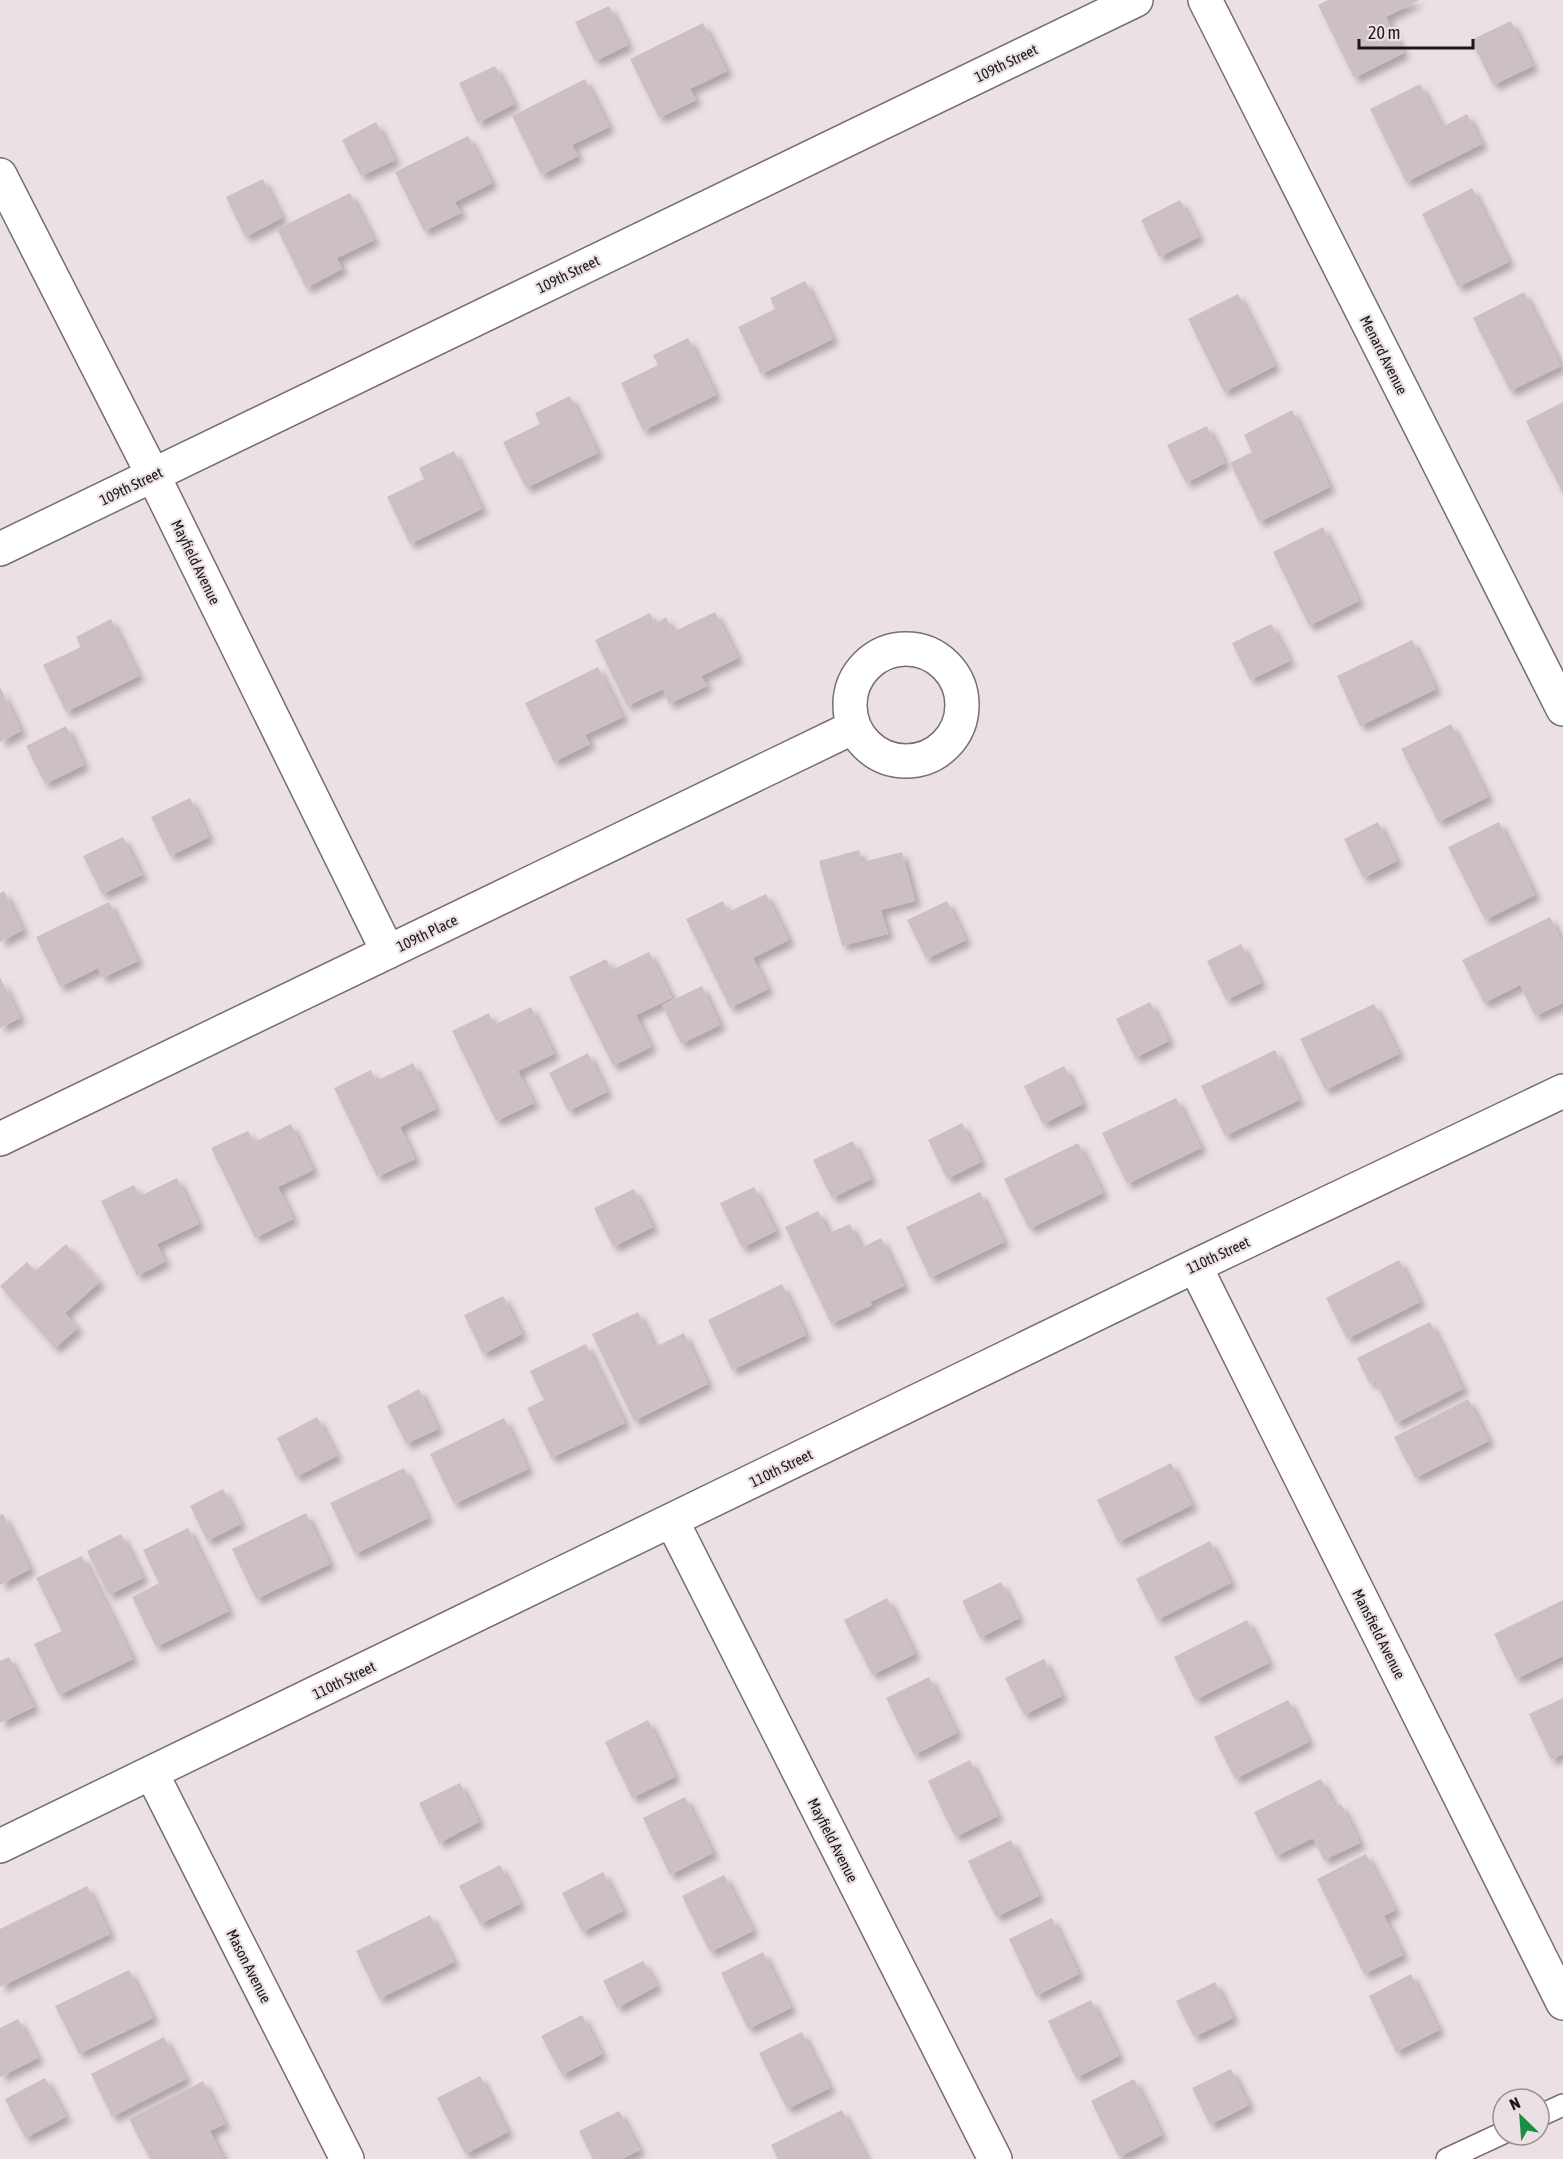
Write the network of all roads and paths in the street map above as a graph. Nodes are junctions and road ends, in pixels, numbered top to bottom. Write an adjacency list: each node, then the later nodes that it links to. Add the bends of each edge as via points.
1 (1136, 0): 4 (street, 109th Street)
2 (1205, 0): 6 (street, Menard Avenue)
3 (0, 175): 4 (street, Mayfield Avenue)
4 (153, 475): 5 (street, 109th Street); 8 (street, Mayfield Avenue)
5 (0, 549)
6 (1563, 709)
7 (854, 727): 8 (street, 109th Place)
8 (388, 951): 10 (street, 109th Place)
9 (1563, 1091): 11 (street, 110th Street)
10 (0, 1139)
11 (1195, 1266): 12 (street, 110th Street); 15 (street, Mansfield Avenue)
12 (672, 1521): 13 (street, 110th Street); 18 (street, Mayfield Avenue)
13 (152, 1774): 14 (street, 110th Street); 17 (street, Mason Avenue)
14 (0, 1846)
15 (1563, 2003)
16 (1491, 2139): 19 (lane)
17 (347, 2159)
18 (995, 2159)
19 (1447, 2159)

